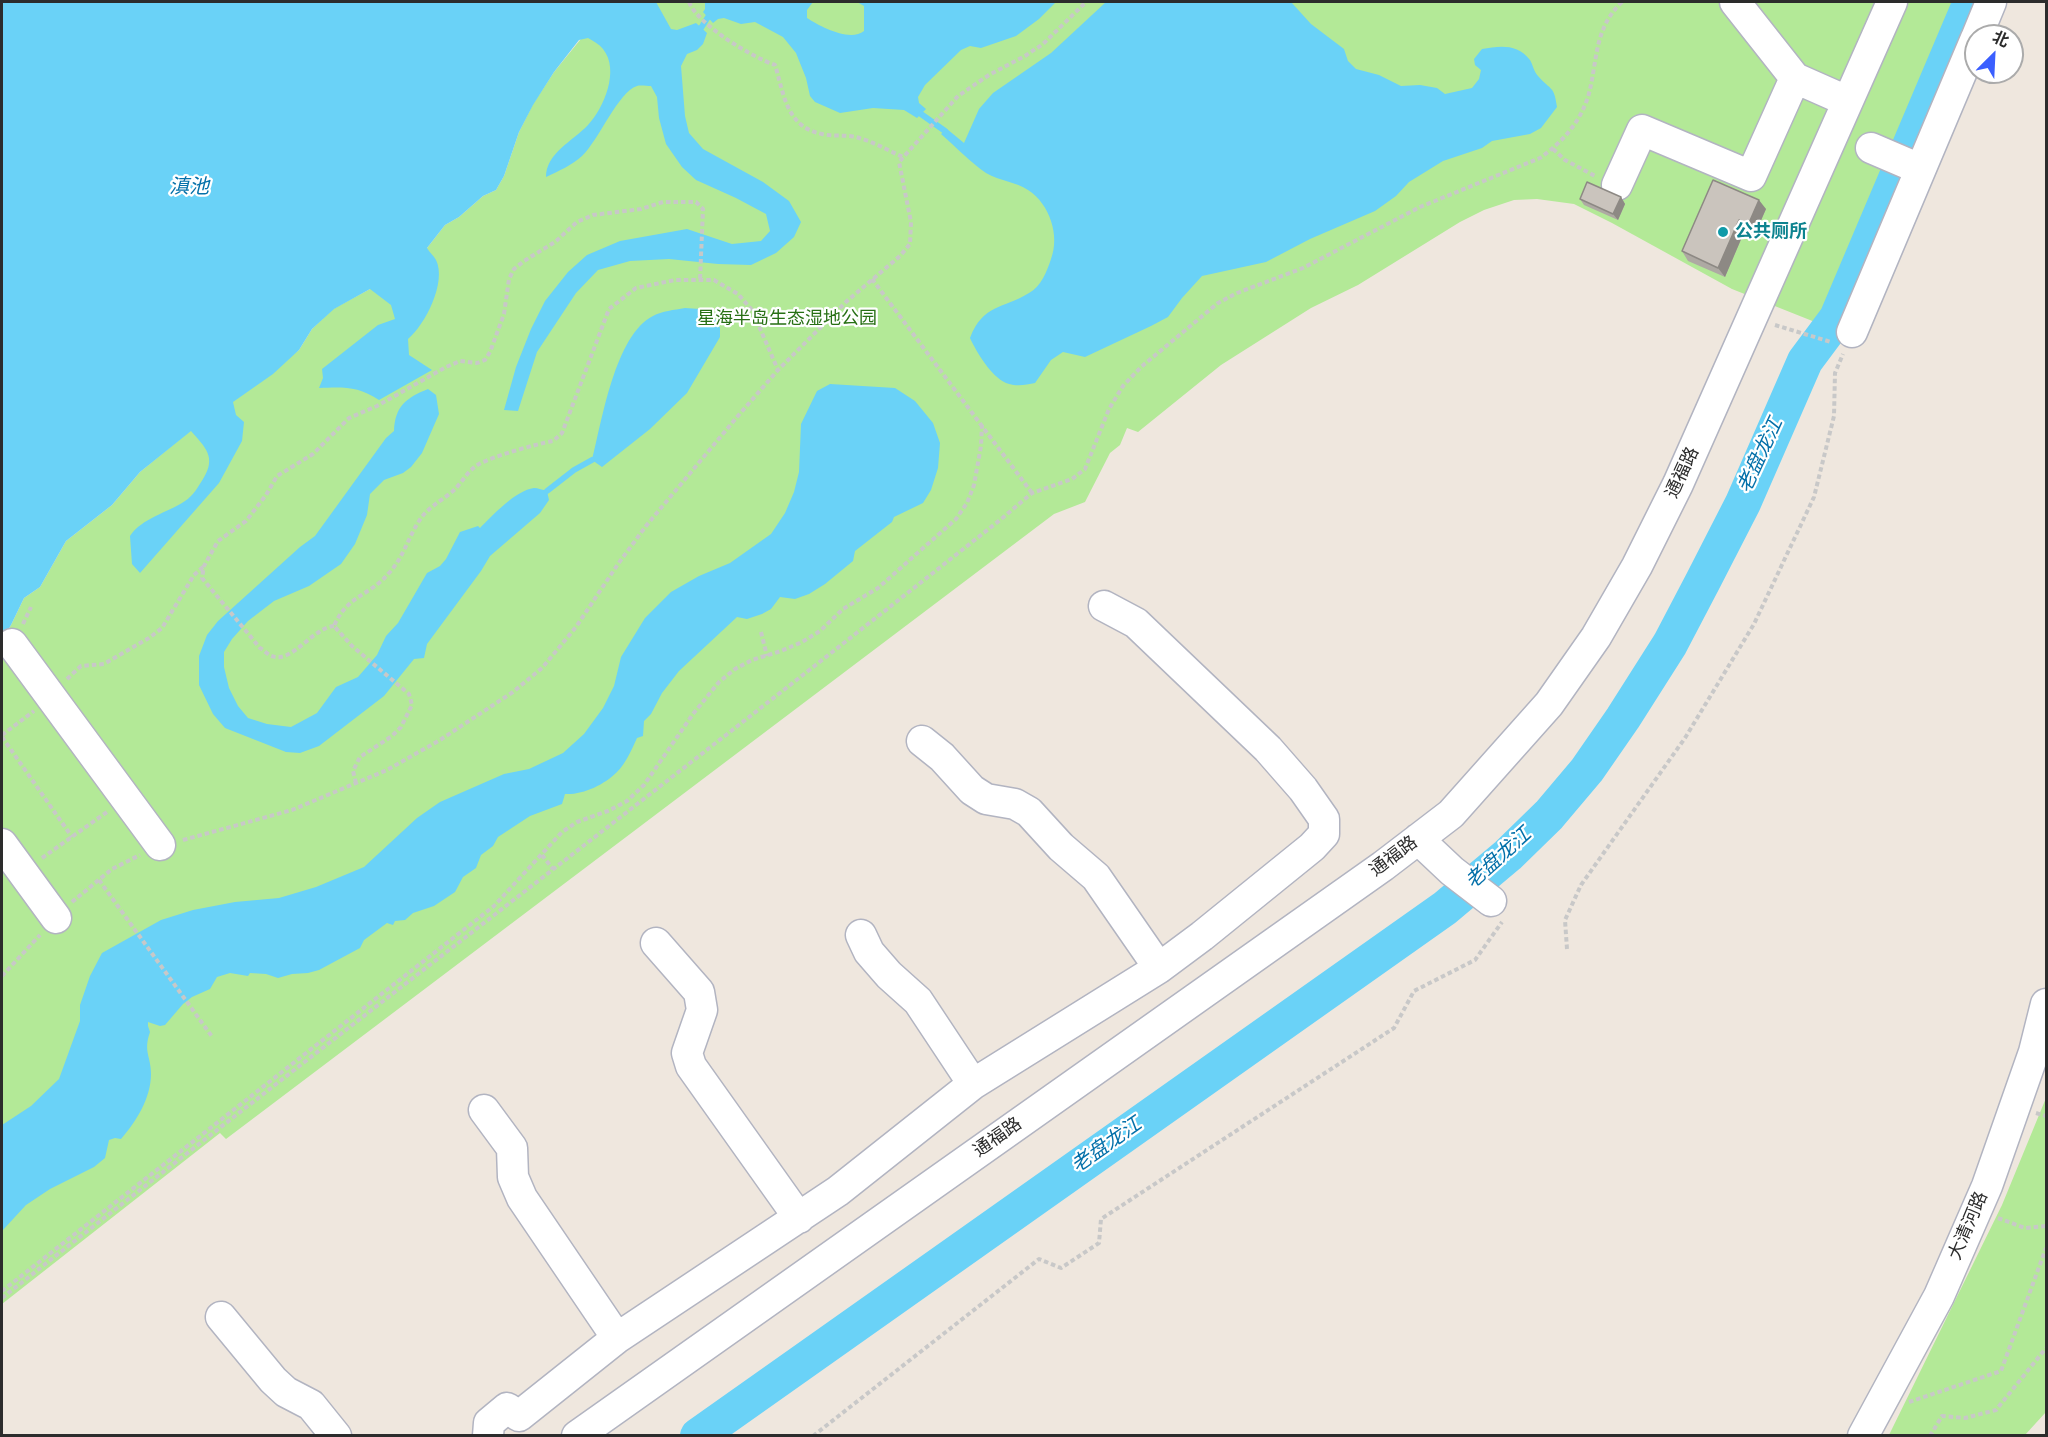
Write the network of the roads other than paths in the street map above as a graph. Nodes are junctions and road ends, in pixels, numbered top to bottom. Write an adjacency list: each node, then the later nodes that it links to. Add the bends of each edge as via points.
1 (1735, 2): 6 (street)
2 (1892, 2): 7 (street, 通福路)
3 (1991, 2): 4 (street)
4 (1982, 24)
5 (1964, 66): 9 (street)
6 (1795, 78): 7 (street); 10 (street, via 1752,176 1642,130)
7 (1847, 101): 15 (street, 通福路, via 1678,484 1596,637 1549,704 1503,758 1451,814)
8 (1871, 148): 9 (street)
9 (1920, 170): 11 (street)
10 (1617, 185)
11 (1849, 339)
12 (1104, 606): 22 (street, via 1136,623 1268,749 1324,819 1324,834 1312,847)
13 (12, 644): 17 (street)
14 (922, 741): 22 (street, via 972,790 986,799 1016,804 1029,812 1096,877)
15 (1418, 839): 18 (street); 33 (street, 通福路)
16 (2, 844): 19 (street)
17 (160, 845)
18 (1500, 907)
19 (56, 918)
20 (861, 935): 24 (street, via 869,952 918,1001)
21 (656, 943): 26 (street, via 699,992 702,1010 687,1053 691,1066)
22 (1159, 968): 24 (street)
23 (2046, 1004): 29 (street, 大清河路, via 2034,1052 1987,1186 1939,1296)
24 (973, 1084): 26 (street)
25 (484, 1110): 28 (street, via 512,1148 513,1177 522,1198)
26 (799, 1218): 28 (street)
27 (222, 1317): 31 (street, via 273,1380 311,1405)
28 (617, 1338): 30 (street)
29 (1870, 1424)
30 (526, 1426): 32 (street, via 507,1408 489,1423)
31 (336, 1436)
32 (488, 1436)
33 (577, 1436)

